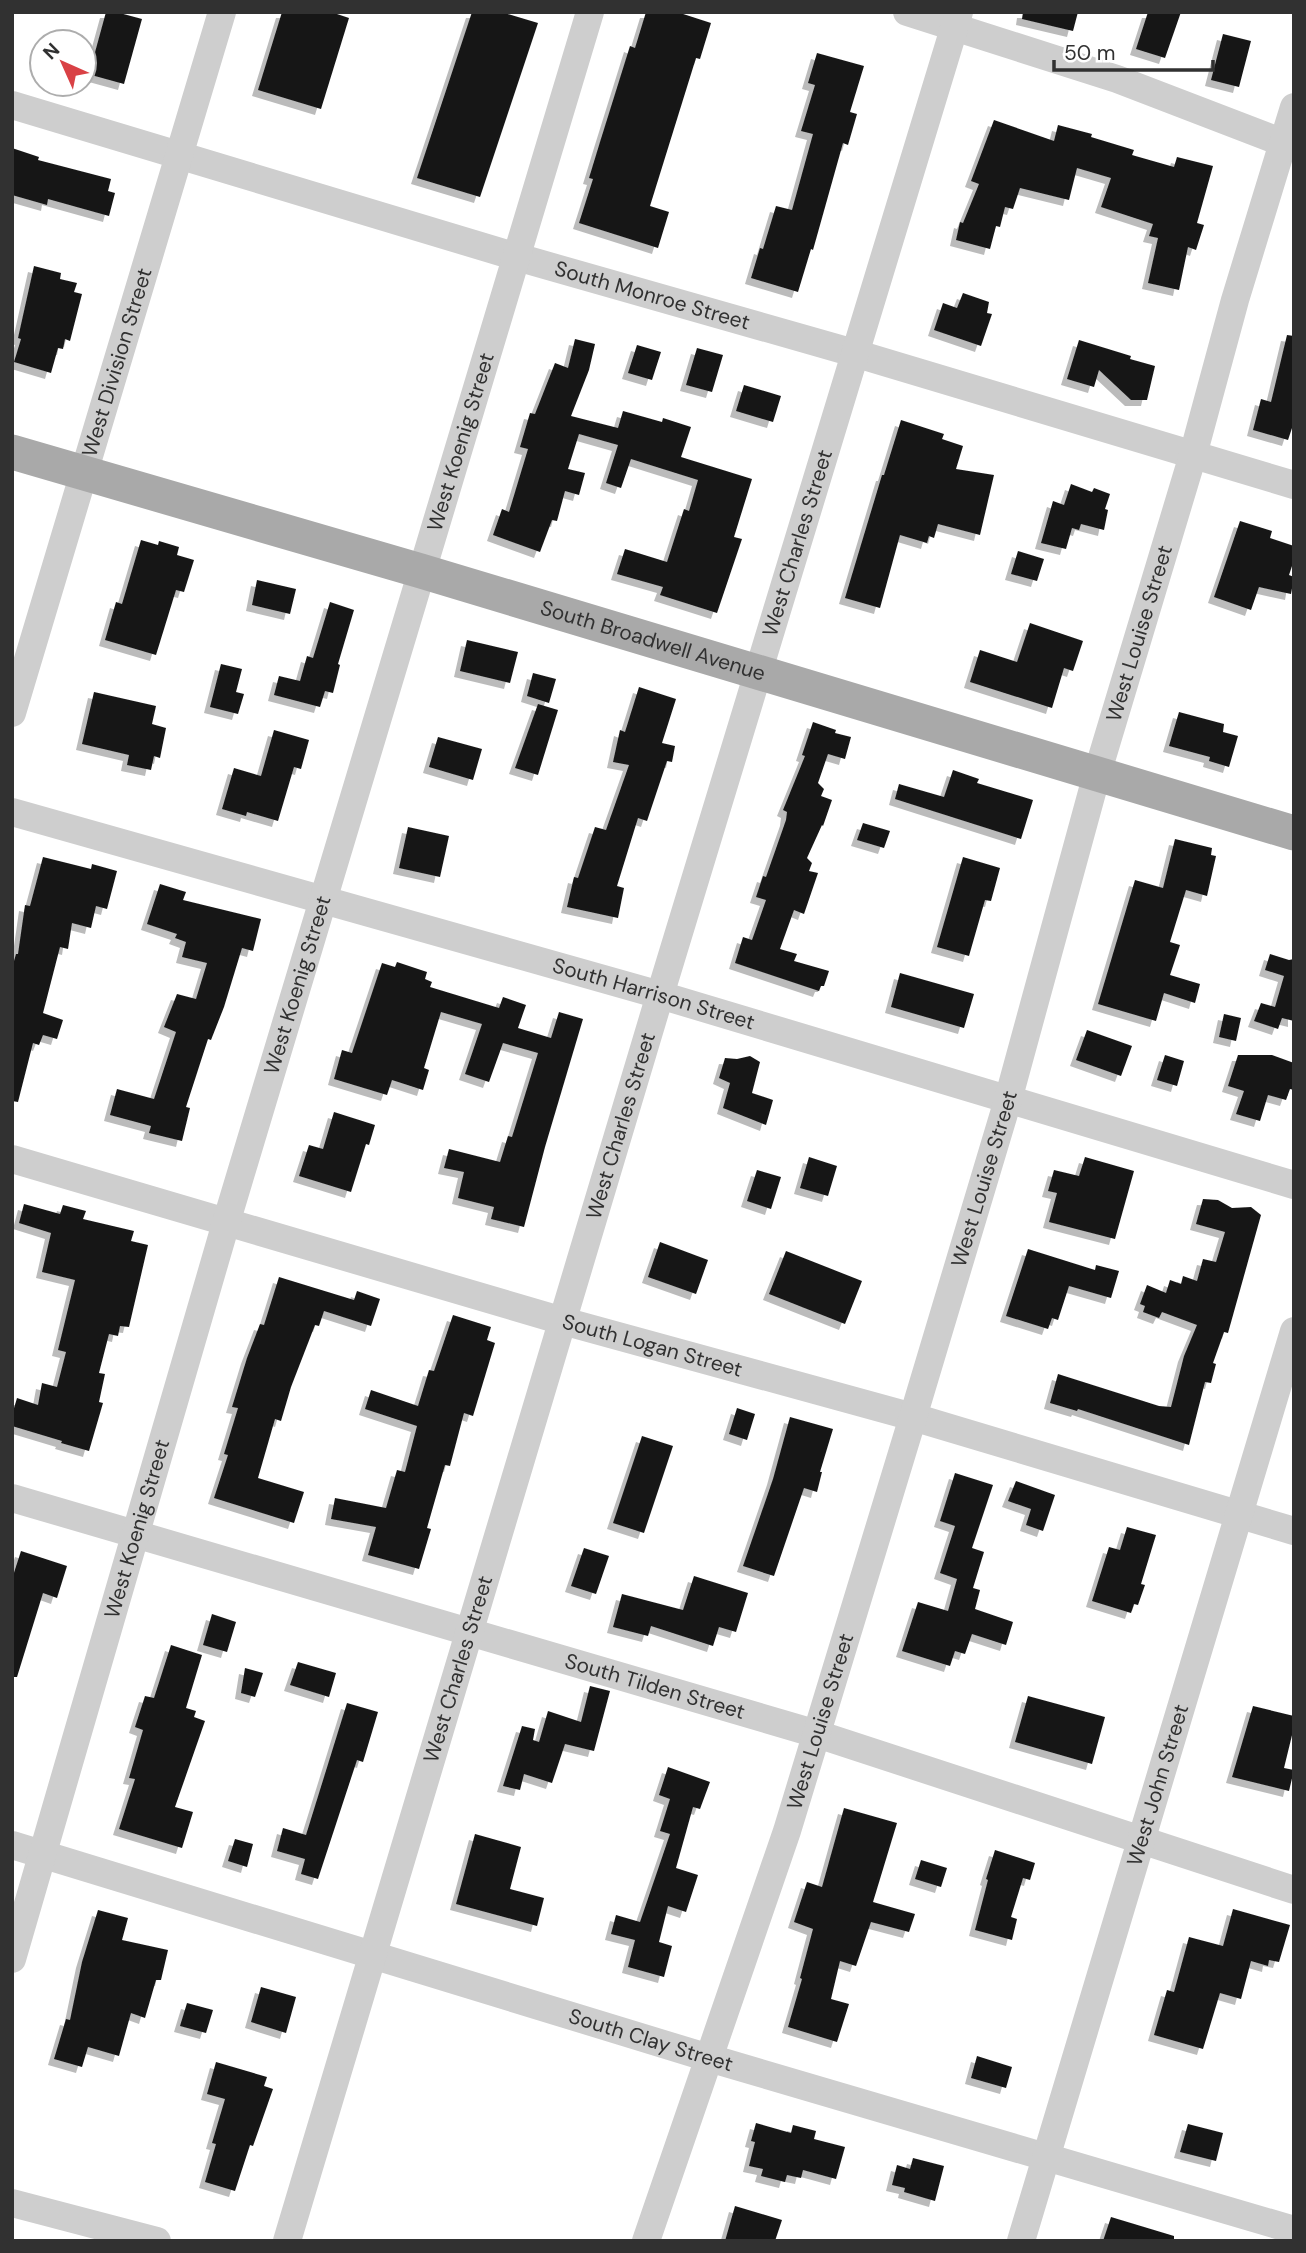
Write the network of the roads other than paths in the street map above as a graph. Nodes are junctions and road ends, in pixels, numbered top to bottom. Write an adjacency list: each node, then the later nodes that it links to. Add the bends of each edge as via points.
1 (222, 12): 8 (street, West Division Street)
2 (590, 12): 9 (street, West Koenig Street)
3 (907, 12): 4 (street)
4 (957, 19): 7 (street); 10 (street, West Charles Street)
5 (12, 105): 8 (street, South Monroe Street)
6 (1294, 107): 7 (street, West Louise Street)
7 (1288, 146): 12 (street, West Louise Street, via 1235,300)
8 (179, 154): 9 (street, South Monroe Street); 13 (street, West Division Street)
9 (517, 257): 10 (street, South Monroe Street); 15 (street, West Koenig Street)
10 (854, 353): 12 (street, South Monroe Street); 16 (street, West Charles Street)
11 (12, 452): 13 (main road, South Broadwell Avenue)
12 (1193, 455): 14 (street, South Monroe Street); 18 (street, West Louise Street)
13 (83, 474): 15 (main road, South Broadwell Avenue); 17 (street, West Division Street)
14 (1294, 485)
15 (421, 571): 16 (main road, South Broadwell Avenue); 21 (street, West Koenig Street)
16 (757, 674): 18 (main road, South Broadwell Avenue); 22 (street, West Charles Street)
17 (12, 713)
18 (1097, 774): 20 (main road, South Broadwell Avenue); 23 (street, West Louise Street)
19 (12, 812): 21 (street, South Harrison Street)
20 (1294, 833)
21 (324, 898): 22 (street, South Harrison Street); 26 (street, West Koenig Street)
22 (660, 995): 23 (street, South Harrison Street); 27 (street, West Charles Street)
23 (1008, 1100): 25 (street, South Harrison Street); 29 (street, West Louise Street)
24 (12, 1159): 26 (street, South Logan Street)
25 (1294, 1185)
26 (226, 1223): 27 (street, South Logan Street); 33 (street, West Koenig Street)
27 (563, 1321): 29 (street, South Logan Street); 34 (street, West Charles Street)
28 (1294, 1331): 31 (street, West John Street)
29 (913, 1417): 31 (street, South Logan Street); 35 (street, West Louise Street)
30 (12, 1498): 33 (street, South Tilden Street)
31 (1239, 1514): 32 (street, South Logan Street); 36 (street, West John Street)
32 (1294, 1531)
33 (135, 1533): 34 (street, South Tilden Street); 38 (street, West Koenig Street)
34 (470, 1632): 35 (street, South Tilden Street); 40 (street, West Charles Street)
35 (817, 1734): 36 (street, South Tilden Street); 42 (street, West Louise Street)
36 (1142, 1840): 39 (street, South Tilden Street); 43 (street, West John Street)
37 (12, 1845): 38 (street, South Clay Street)
38 (43, 1854): 40 (street, South Clay Street); 41 (street, West Koenig Street)
39 (1294, 1890)
40 (373, 1956): 42 (street, South Clay Street); 47 (street, West Charles Street)
41 (12, 1959)
42 (709, 2058): 43 (street, South Clay Street); 48 (street, West Louise Street)
43 (1046, 2157): 45 (street, South Clay Street); 49 (street, West John Street)
44 (12, 2203): 46 (street)
45 (1294, 2230)
46 (157, 2241)
47 (287, 2241)
48 (646, 2241)
49 (1021, 2241)

